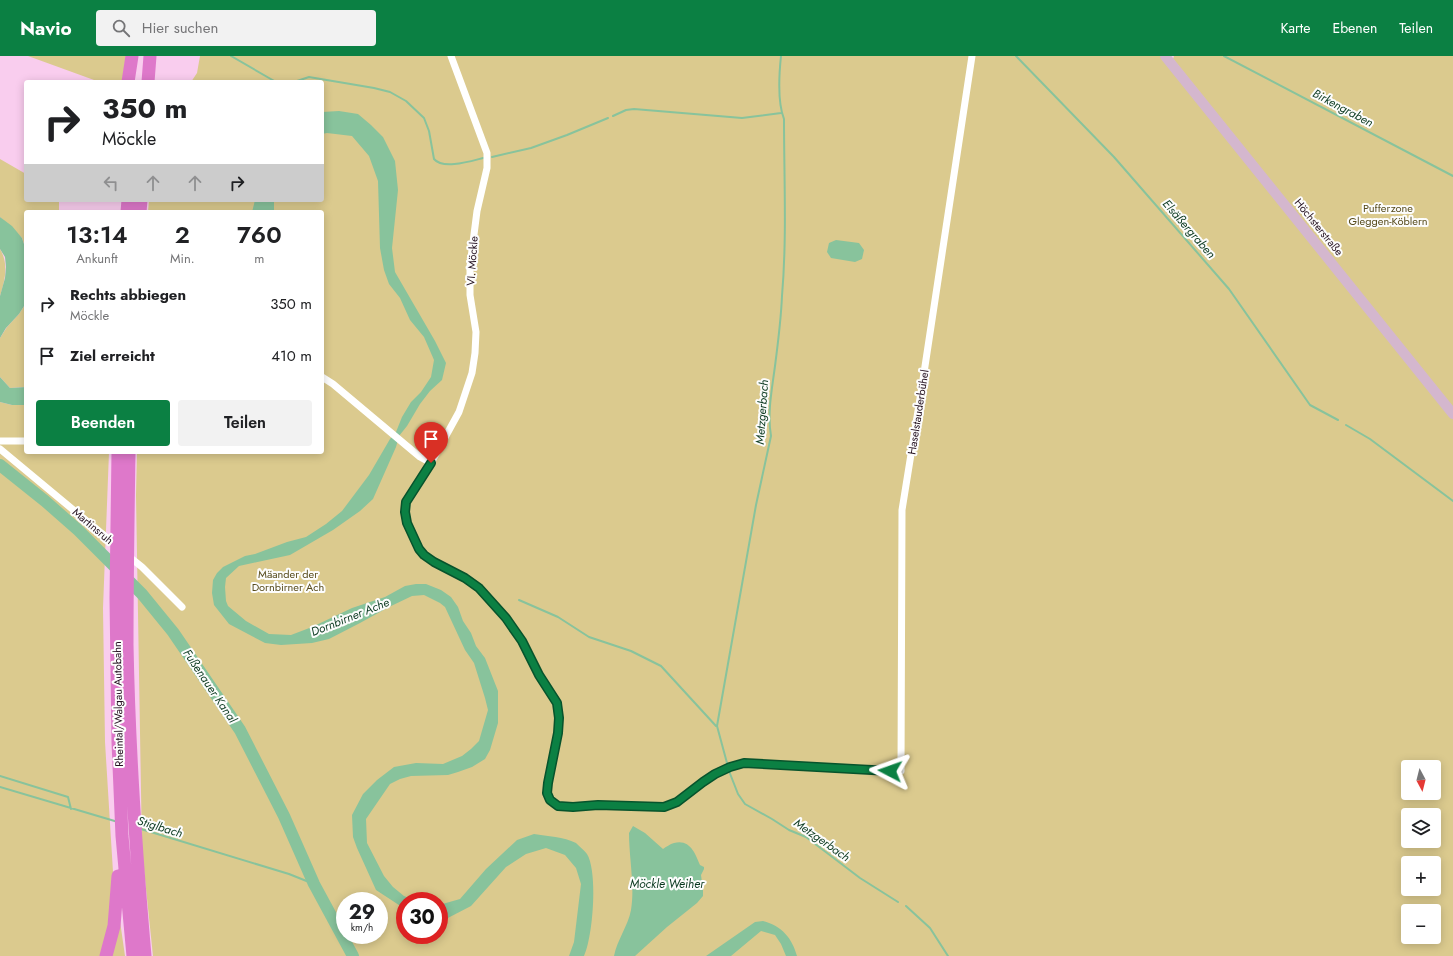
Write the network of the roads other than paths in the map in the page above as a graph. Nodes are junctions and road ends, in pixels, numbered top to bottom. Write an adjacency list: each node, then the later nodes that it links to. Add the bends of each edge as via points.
1 (132, 56): 7 (highway)
2 (137, 56): 8 (highway)
3 (150, 56): 9 (highway)
4 (451, 56): 17 (street, VI. Möckle, via 486,146 488,161 477,211 470,266 470,295 476,332 472,373 459,412)
5 (972, 56): 20 (street, Haselstauderbühel, via 902,510)
6 (1165, 56): 11 (main road, Höchsterstraße)
7 (128, 80)
8 (136, 80)
9 (148, 80)
10 (324, 378): 17 (street, via 420,457)
11 (1453, 414)
12 (0, 441): 13 (street)
13 (24, 441)
14 (0, 449): 19 (street, Martinsruh, via 142,567)
15 (118, 454): 18 (highway, Rheintal/Walgau Autobahn)
16 (130, 454): 18 (highway, Rheintal/Walgau Autobahn)
17 (431, 463): 20 (street, VI. Möckle, via 406,502 407,523 424,555 479,588 506,618 557,703 558,733 547,793 554,804 573,807 664,807 677,802 715,774 744,763)
18 (123, 513): 21 (highway, Rheintal/Walgau Autobahn, via 127,645 124,742)
19 (182, 607)
20 (901, 771)
21 (129, 836): 22 (highway, via 118,853 114,926); 23 (highway, Rheintal/Walgau Autobahn); 24 (highway, Rheintal/Walgau Autobahn)
22 (106, 956)
23 (133, 956)
24 (145, 956)

